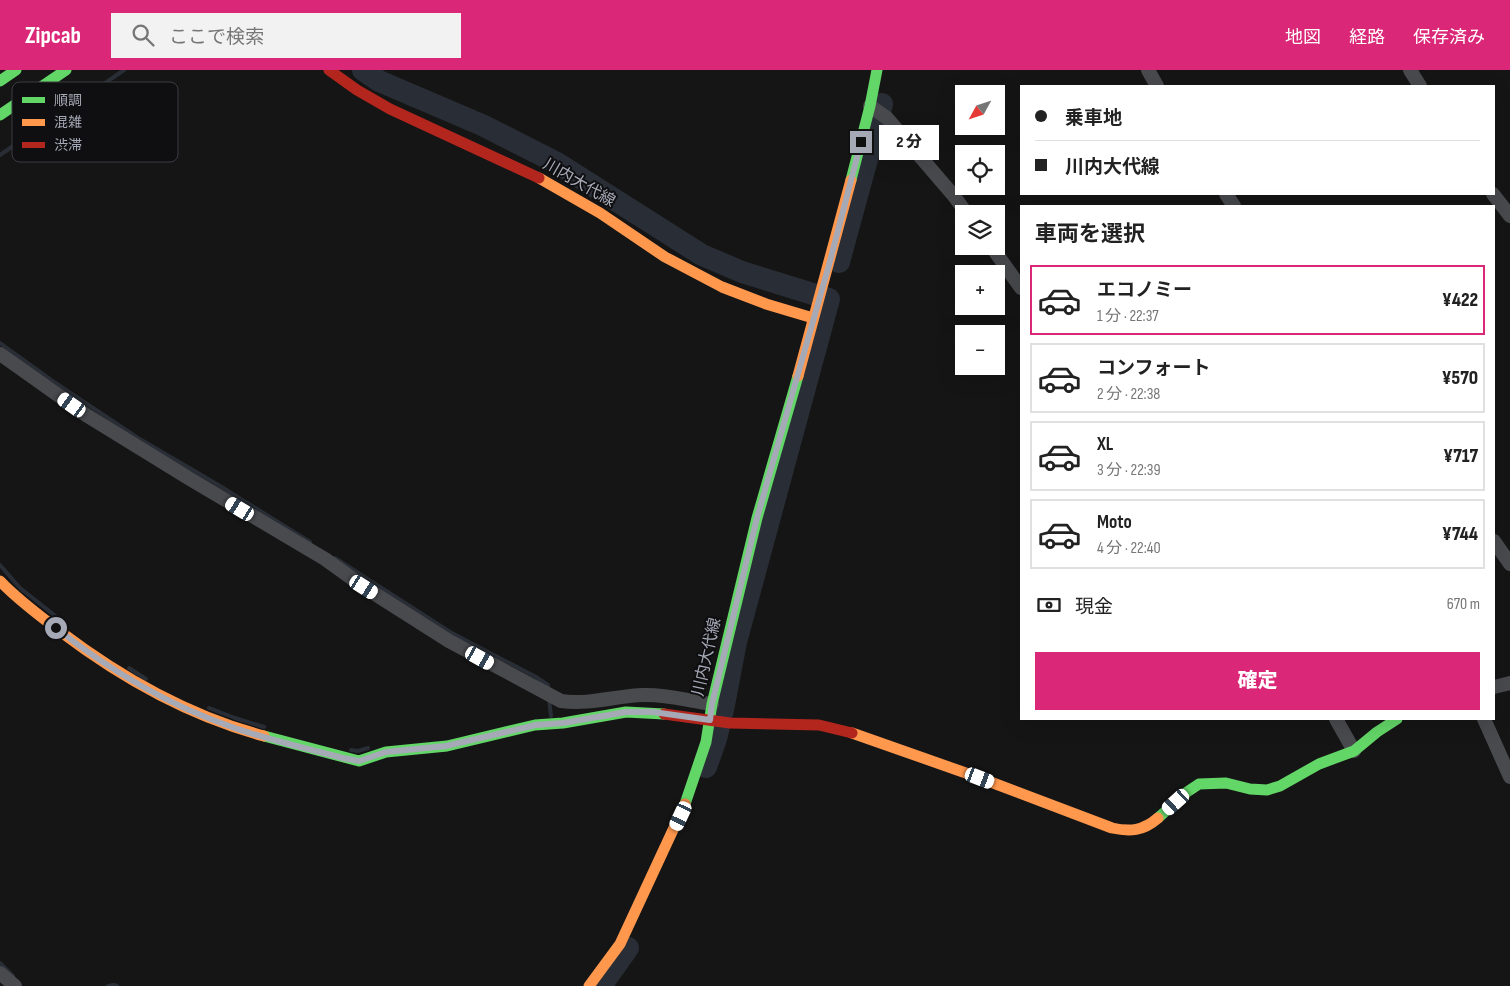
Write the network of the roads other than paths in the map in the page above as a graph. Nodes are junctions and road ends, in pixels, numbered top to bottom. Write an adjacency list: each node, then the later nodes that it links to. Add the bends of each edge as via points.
1 (16, 70): 7 (main road)
2 (66, 70): 8 (main road)
3 (329, 70): 19 (main road, 川内大代線, via 390,109 538,177 600,213 665,257 722,286)
4 (876, 70): 12 (main road, 川内大代線)
5 (1148, 70): 9 (street)
6 (1410, 70): 10 (street)
7 (0, 81)
8 (48, 82)
9 (1156, 85)
10 (1419, 85)
11 (12, 107): 13 (main road)
12 (872, 107): 15 (street, via 887,118); 19 (main road, 川内大代線)
13 (0, 115)
14 (1494, 195): 16 (street)
15 (960, 205)
16 (1510, 216)
17 (997, 255): 18 (street)
18 (1020, 287)
19 (813, 318): 26 (main road, 川内大代線, via 757,518)
20 (0, 354): 26 (street, via 86,415 325,559 449,641 561,702 577,704 642,695 667,696)
21 (1495, 542): 22 (street)
22 (1510, 564)
23 (0, 581): 26 (main road, via 82,648 138,685 233,728 359,761 386,752 446,746 536,725 626,712)
24 (1510, 683): 25 (street)
25 (1495, 687)
26 (712, 714): 30 (main road, via 730,723 836,728 1126,831 1139,830 1153,822 1199,784 1226,783 1267,790 1319,764); 34 (main road, 川内大代線, via 681,816 620,944)
27 (1337, 720): 30 (street)
28 (1395, 720): 30 (main road, via 1377,732)
29 (1484, 720): 31 (street)
30 (1349, 742)
31 (1510, 777)
32 (0, 973): 33 (street)
33 (15, 986)
34 (589, 986)

